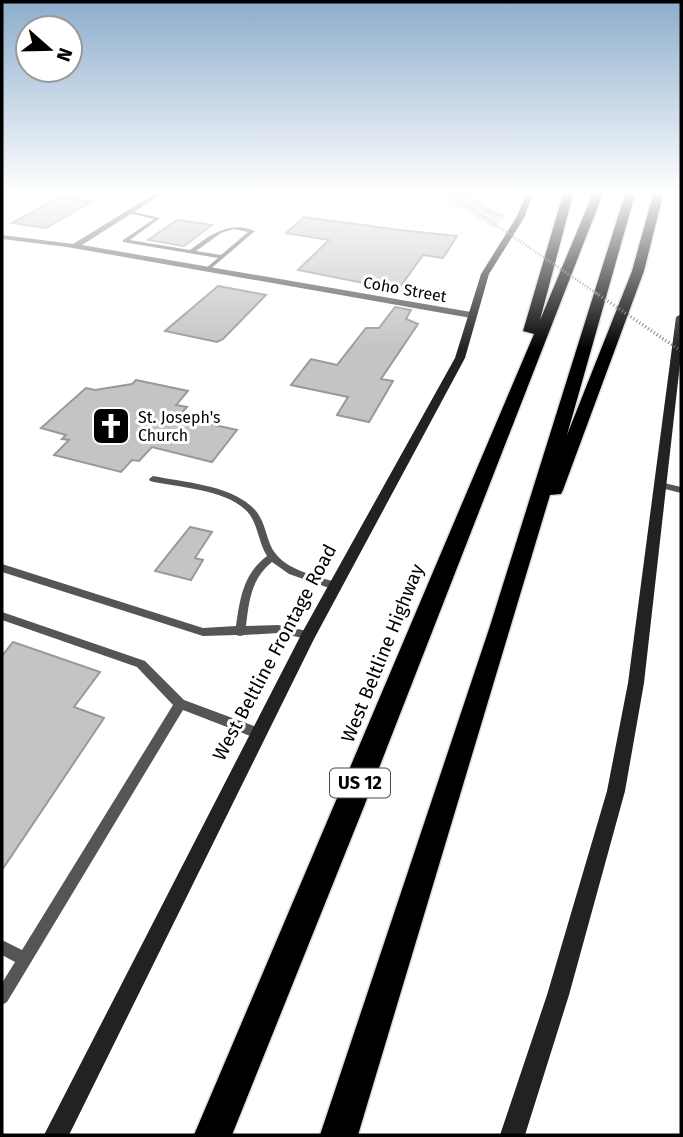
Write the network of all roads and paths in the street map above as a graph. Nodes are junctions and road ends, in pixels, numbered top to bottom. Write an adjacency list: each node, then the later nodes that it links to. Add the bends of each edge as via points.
1 (59, 244): 12 (street, Coho Street)
2 (78, 244): 12 (street)
3 (143, 244): 13 (lane)
4 (201, 244): 13 (lane)
5 (237, 244): 14 (lane)
6 (503, 244): 16 (street, West Beltline Frontage Road, via 485,274)
7 (524, 244): 18 (path, bridge)
8 (554, 244): 19 (highway)
9 (577, 244): 19 (highway, West Beltline Highway / US 12)
10 (615, 244): 27 (highway)
11 (645, 244): 27 (highway)
12 (75, 246): 15 (street, Coho Street)
13 (191, 252): 14 (lane)
14 (222, 257): 15 (lane)
15 (208, 269): 16 (street, Coho Street)
16 (471, 315): 25 (street, West Beltline Frontage Road, via 460,358)
17 (681, 317): 21 (street)
18 (681, 351)
19 (502, 429): 36 (highway, West Beltline Highway / US 12)
20 (153, 479): 23 (lane, via 247,506 258,517)
21 (660, 485): 22 (lane); 38 (street, via 636,683 616,791 558,995)
22 (681, 490)
23 (272, 557): 25 (lane); 28 (lane, via 257,567 248,581)
24 (2, 568): 28 (lane, via 202,632)
25 (335, 586): 29 (street, West Beltline Frontage Road)
26 (2, 616): 30 (lane, via 141,664)
27 (501, 626): 37 (highway)
28 (240, 632): 29 (lane, via 278,629)
29 (308, 635): 31 (street, West Beltline Frontage Road)
30 (180, 704): 31 (lane); 33 (lane)
31 (258, 733): 35 (street, West Beltline Frontage Road)
32 (2, 947): 33 (lane)
33 (25, 958): 34 (lane)
34 (2, 997)
35 (56, 1135)
36 (212, 1135)
37 (338, 1135)
38 (512, 1135)

